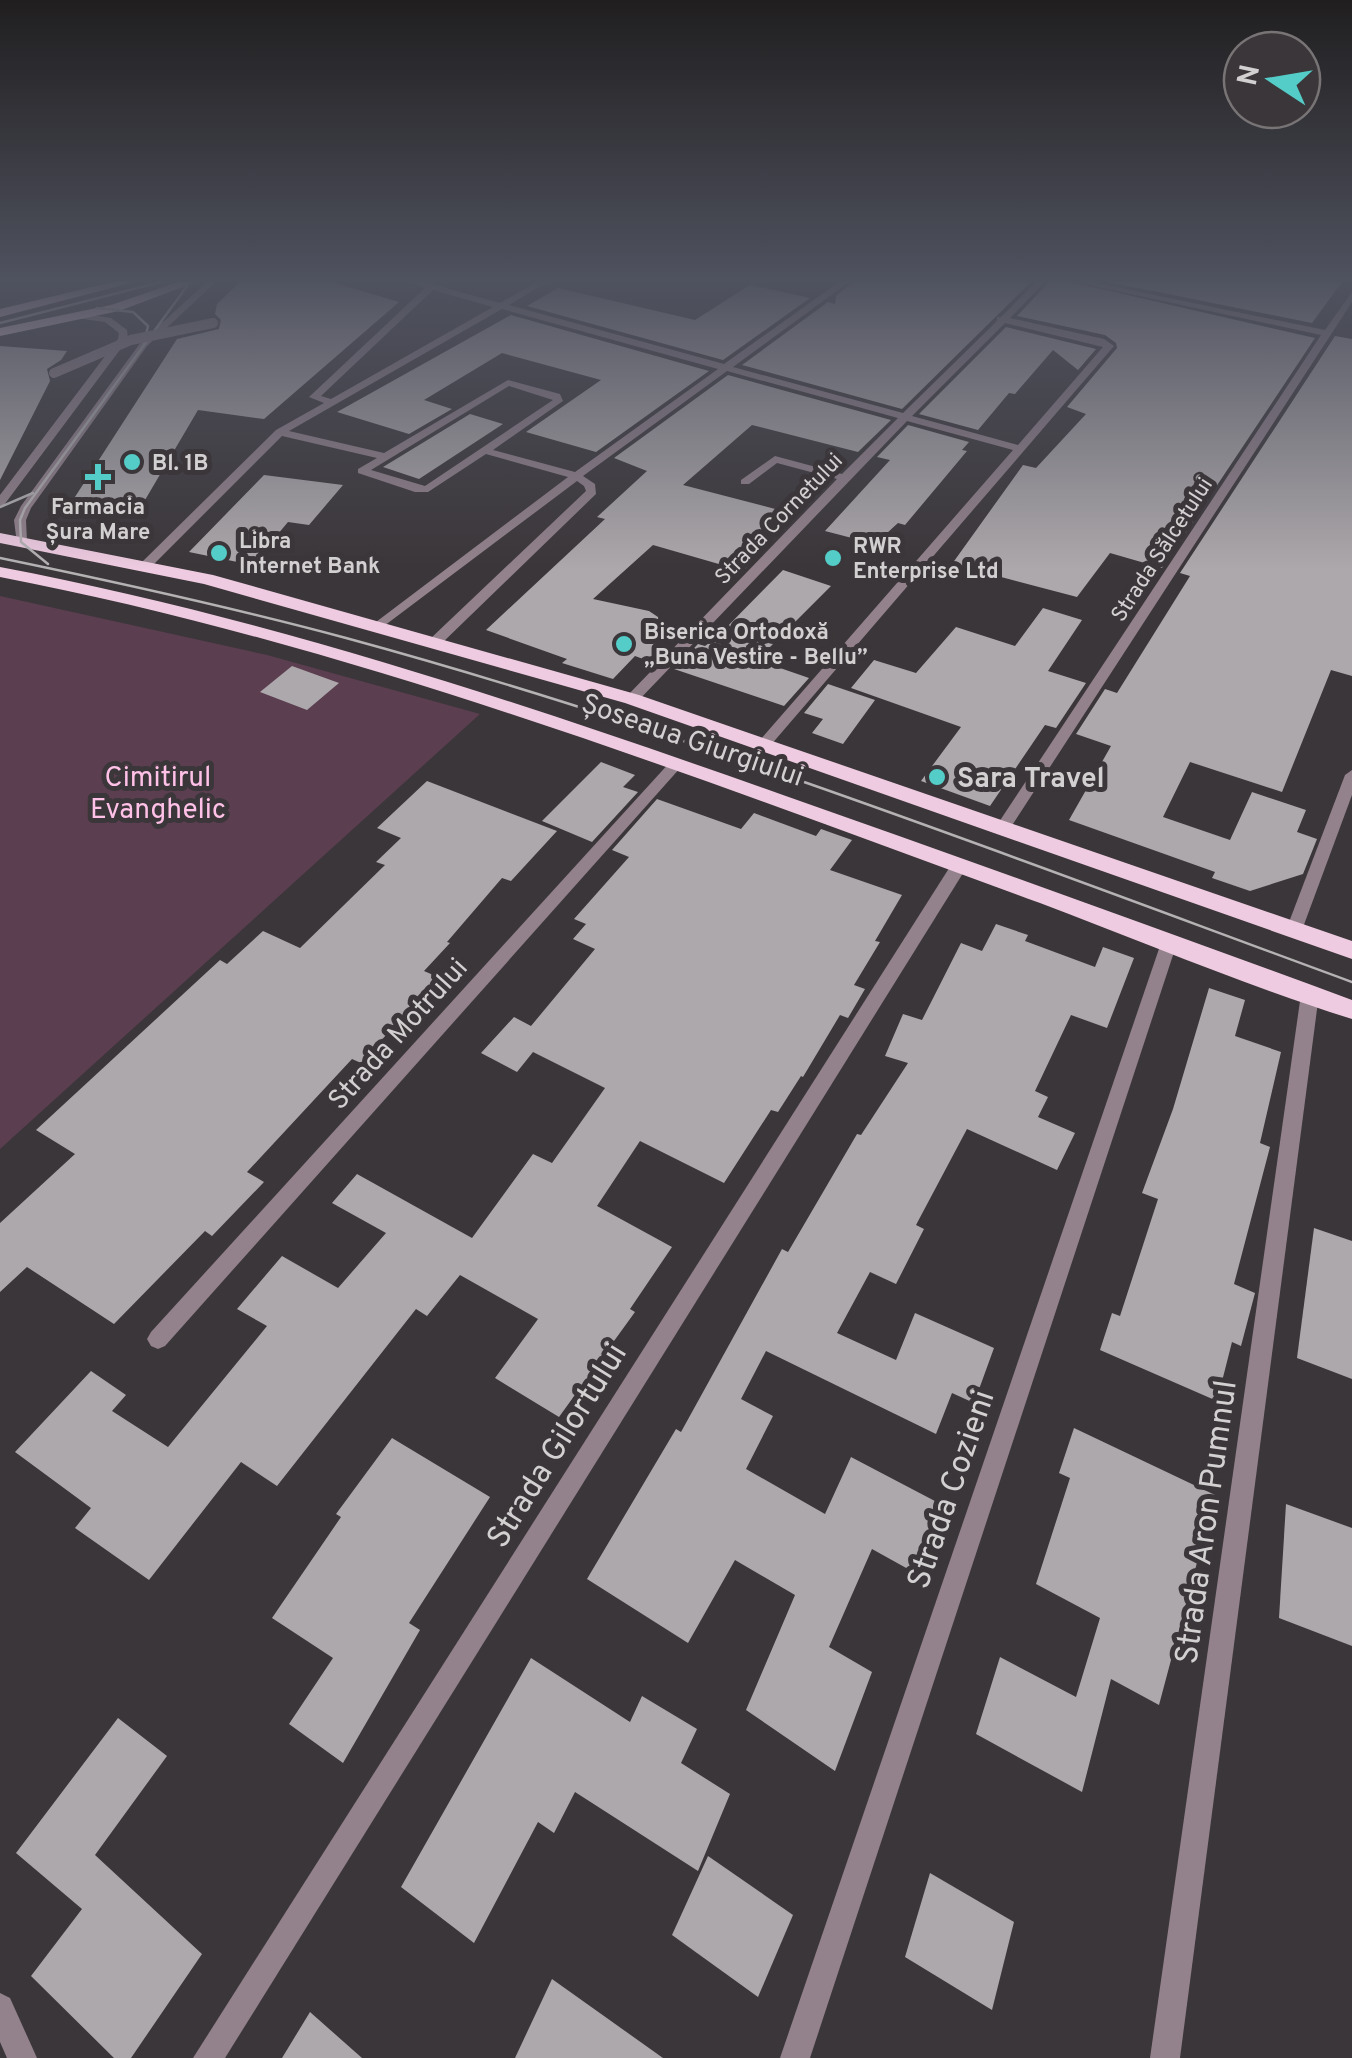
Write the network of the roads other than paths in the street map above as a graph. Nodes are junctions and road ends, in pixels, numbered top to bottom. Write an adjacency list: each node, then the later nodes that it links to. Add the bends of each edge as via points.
1 (94, 378): 20 (street)
2 (119, 378): 19 (street)
3 (333, 378): 10 (street, via 314,396)
4 (373, 378): 10 (street)
5 (713, 378): 16 (street)
6 (754, 378): 11 (street)
7 (944, 378): 11 (street, Strada Cornetului)
8 (1082, 378): 13 (street)
9 (1296, 378): 30 (street, Strada Sălcetului)
10 (332, 402): 12 (street)
11 (904, 419): 13 (street); 17 (street, Strada Cornetului)
12 (280, 432): 15 (street); 22 (street)
13 (1021, 449): 27 (street)
14 (486, 451): 15 (street, via 423,490 362,472); 15 (street, via 559,398 508,382); 16 (street)
15 (384, 456)
16 (576, 476): 24 (street); 25 (street, via 592,488 590,497)
17 (844, 478): 18 (street, via 775,460); 26 (street, Strada Cornetului)
18 (746, 482)
19 (38, 490): 20 (street); 21 (street)
20 (0, 505)
21 (10, 540): 22 (main road, Șoseaua Giurgiului)
22 (145, 566): 24 (main road, Șoseaua Giurgiului)
23 (0, 572): 28 (main road, Șoseaua Giurgiului, via 288,636)
24 (380, 626): 25 (main road, Șoseaua Giurgiului)
25 (434, 642): 26 (main road, Șoseaua Giurgiului)
26 (632, 699): 27 (main road, Șoseaua Giurgiului)
27 (765, 743): 30 (main road, Șoseaua Giurgiului)
28 (676, 764): 31 (main road, Șoseaua Giurgiului); 37 (street, Strada Motrului)
29 (1352, 775): 32 (street)
30 (1004, 826): 32 (main road, Șoseaua Giurgiului)
31 (959, 866): 33 (main road, Șoseaua Giurgiului); 40 (street, Strada Gilortului)
32 (1294, 930): 34 (main road, Șoseaua Giurgiului)
33 (1170, 943): 35 (main road, Șoseaua Giurgiului); 41 (street, Strada Cozieni)
34 (1352, 950)
35 (1310, 994): 36 (main road, Șoseaua Giurgiului); 42 (street, Strada Aron Pumnul)
36 (1352, 1010)
37 (158, 1339)
38 (0, 2008): 39 (street)
39 (22, 2058)
40 (208, 2058)
41 (795, 2058)
42 (1165, 2058)

